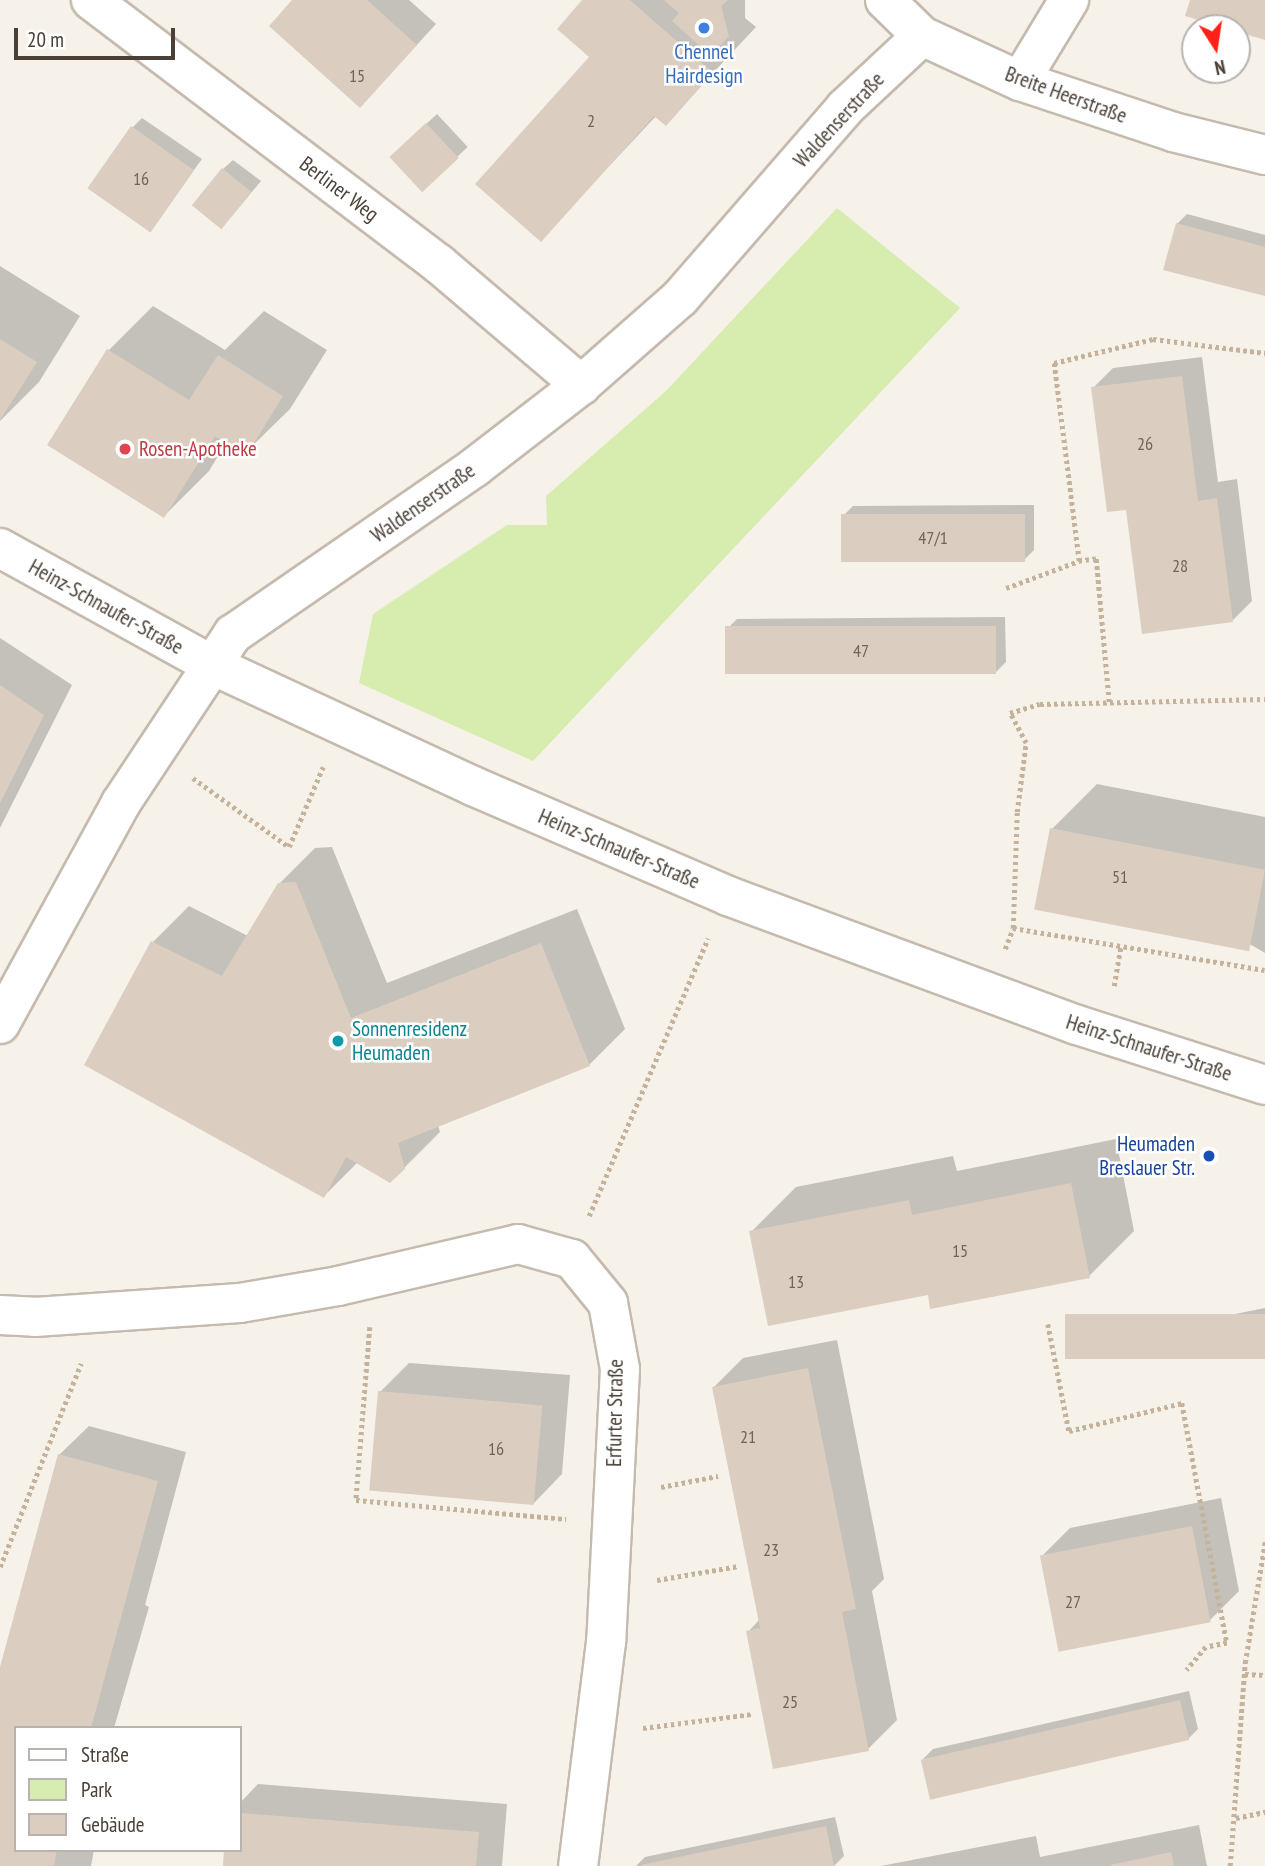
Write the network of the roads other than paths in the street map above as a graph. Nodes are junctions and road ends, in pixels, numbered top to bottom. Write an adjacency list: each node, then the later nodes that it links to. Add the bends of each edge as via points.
1 (91, 0): 7 (street, Berliner Weg, via 439,264)
2 (885, 0): 4 (street, Breite Heerstraße)
3 (1069, 0): 5 (street)
4 (922, 36): 5 (street, Breite Heerstraße); 7 (street, Waldenserstraße, via 845,108 680,298)
5 (1020, 81): 6 (street, Breite Heerstraße, via 1173,132)
6 (1265, 155)
7 (581, 385): 9 (street, Waldenserstraße, via 475,467 233,634)
8 (0, 548): 9 (street, Heinz-Schnaufer-Straße)
9 (210, 664): 10 (street, Waldenserstraße, via 121,803); 11 (street, Heinz-Schnaufer-Straße, via 728,896 988,992)
10 (0, 1024)
11 (1265, 1085)
12 (0, 1315): 13 (street, Erfurter Straße, via 240,1303 518,1244 572,1259 608,1303 620,1369 609,1589)
13 (578, 1866)

